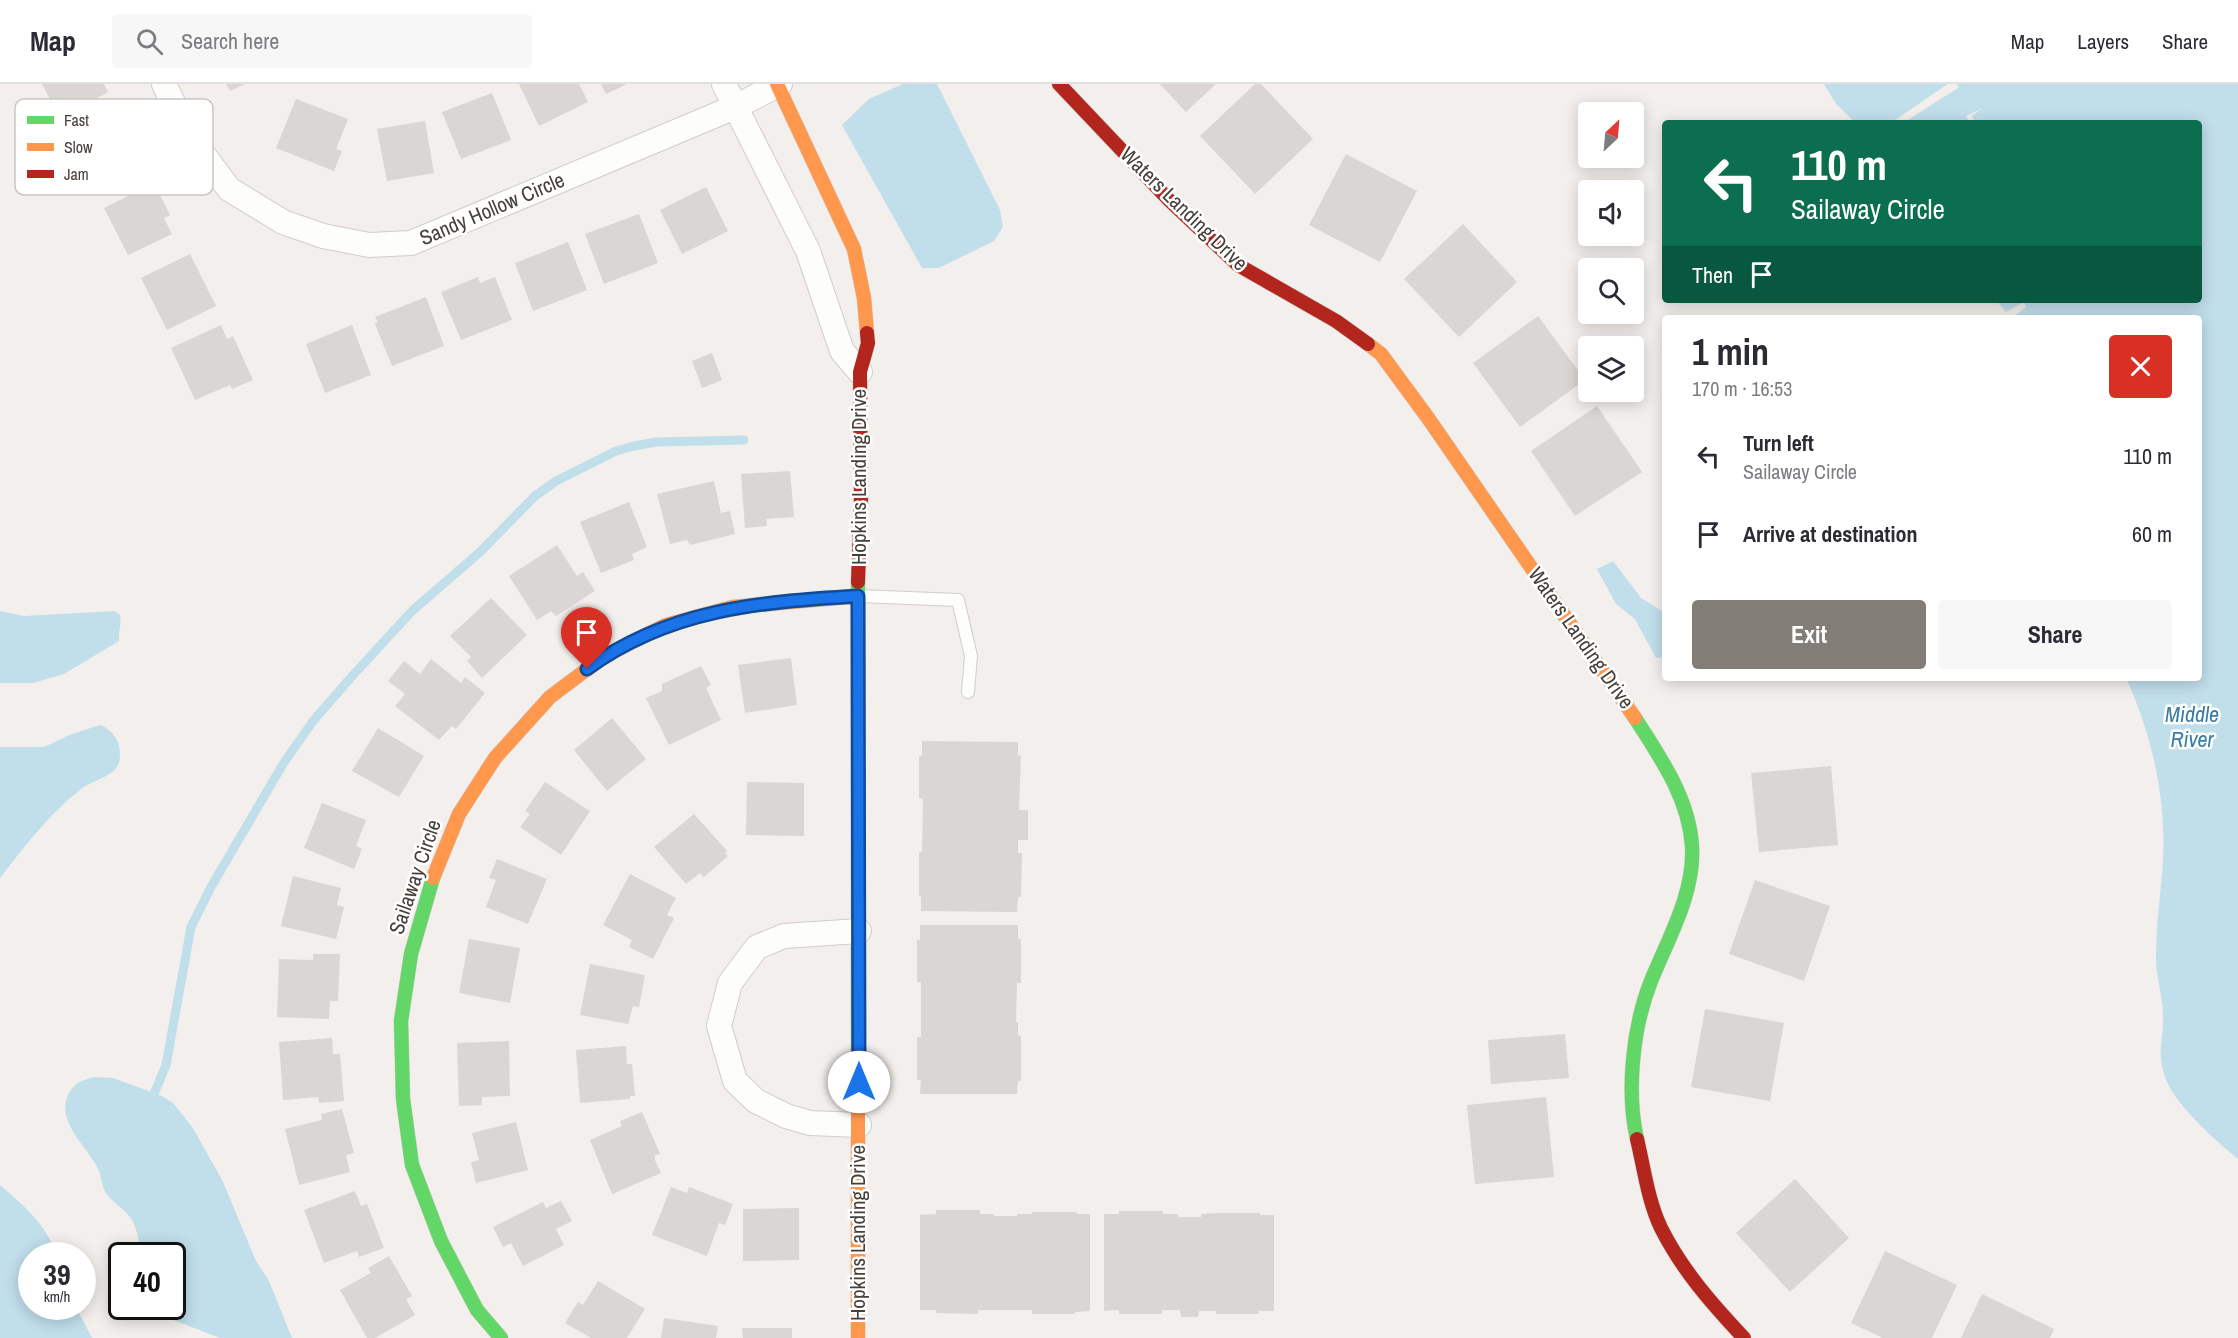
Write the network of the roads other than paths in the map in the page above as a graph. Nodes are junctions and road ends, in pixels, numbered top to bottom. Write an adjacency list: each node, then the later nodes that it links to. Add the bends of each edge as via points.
1 (164, 84): 5 (street, Sandy Hollow Circle)
2 (724, 84): 6 (street, Hopkins Landing Drive)
3 (778, 84): 6 (street); 8 (street, Hopkins Landing Drive, via 854,249 868,343)
4 (1059, 84): 15 (street, Waters Landing Drive, via 1168,200 1238,265 1336,321 1381,354 1625,701 1680,793 1692,846 1690,875 1641,1017 1631,1087 1633,1122 1661,1227 1701,1292)
5 (171, 99)
6 (735, 107): 7 (street, Sandy Hollow Circle, via 411,243 369,245 323,236 283,222 229,189); 8 (street, Hopkins Landing Drive, via 808,251 842,351)
7 (213, 168)
8 (860, 372): 9 (street, Hopkins Landing Drive)
9 (858, 596): 10 (lane, via 958,600 971,656); 11 (street, Hopkins Landing Drive); 13 (street, Sailaway Circle, via 733,607 666,625 606,655 550,697 495,758 459,814 429,888 411,954 401,1021 403,1099 412,1166 441,1241 477,1310)
10 (968, 692)
11 (859, 930): 12 (street, Hopkins Landing Drive); 12 (street, via 784,936 757,947 730,983 719,1026 735,1081 756,1101 810,1123)
12 (858, 1125): 14 (street, Hopkins Landing Drive)
13 (501, 1338)
14 (858, 1338)
15 (1744, 1338)

